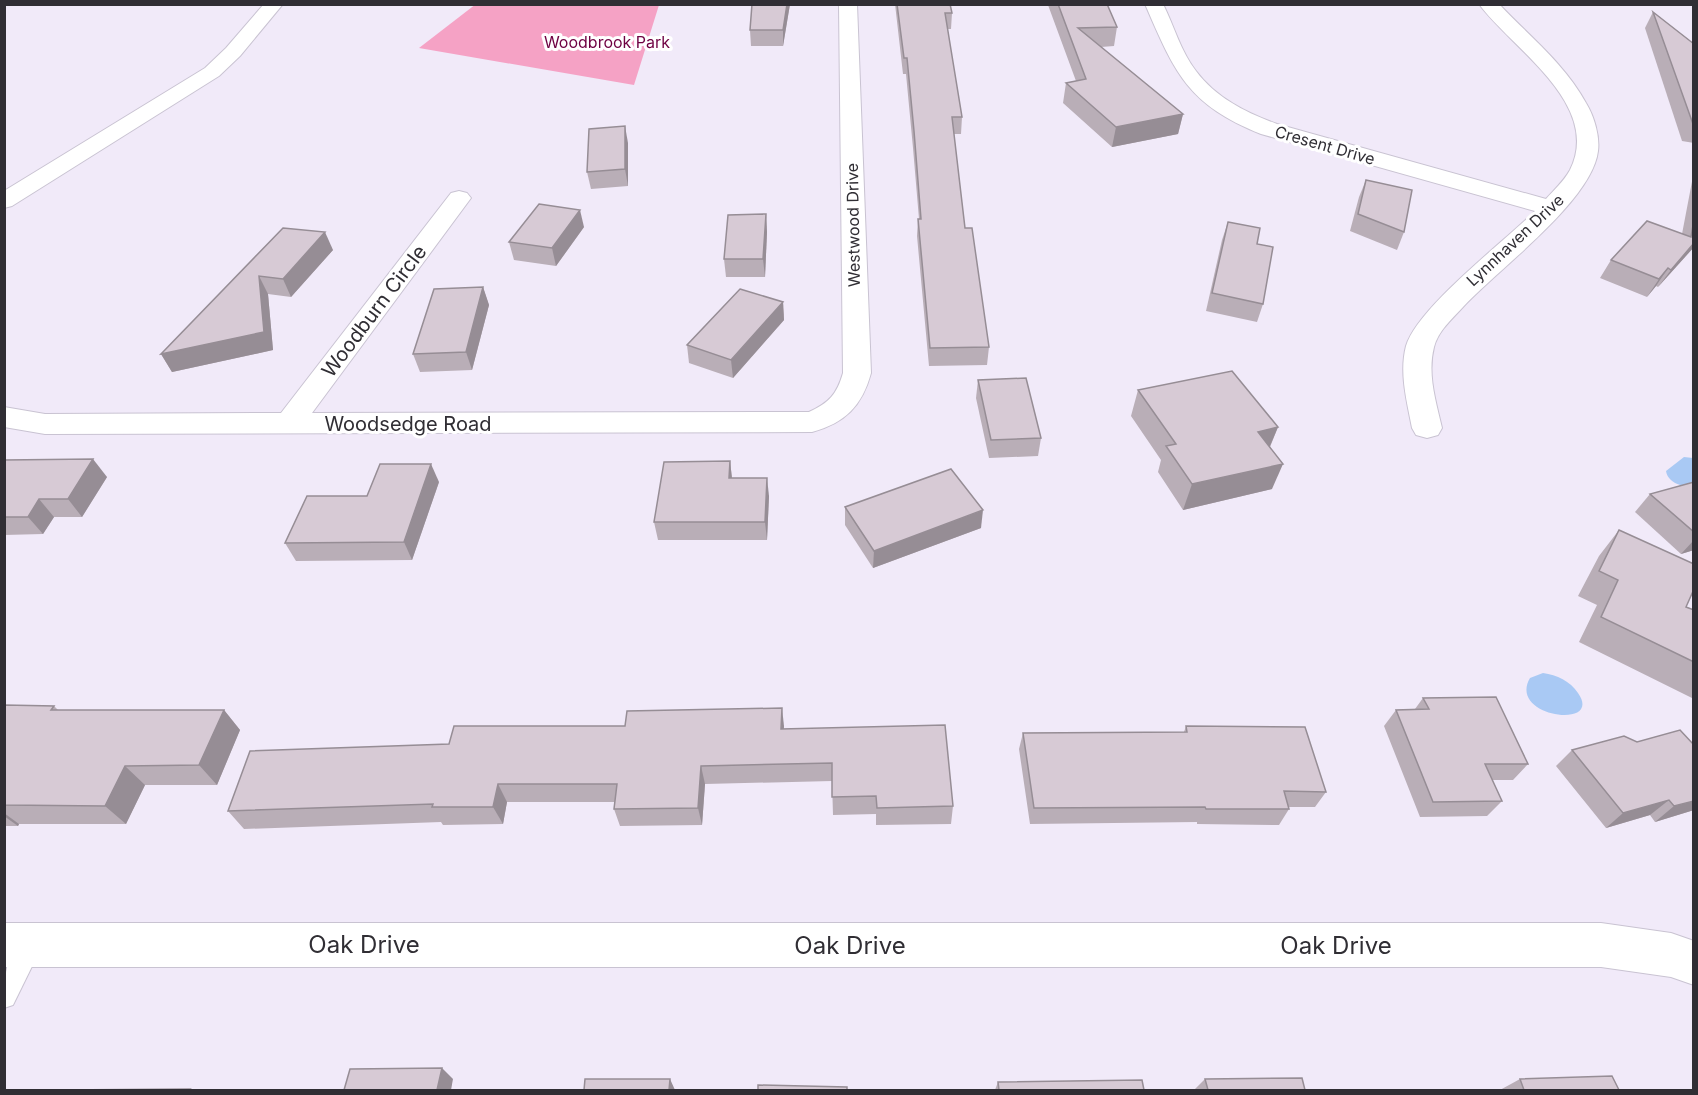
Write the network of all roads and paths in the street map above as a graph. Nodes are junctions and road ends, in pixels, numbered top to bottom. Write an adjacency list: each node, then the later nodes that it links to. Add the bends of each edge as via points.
1 (274, 4): 6 (street, via 212,72)
2 (848, 4): 9 (street, Westwood Drive, via 857,373 852,395 835,412)
3 (1154, 4): 7 (street, Cresent Drive, via 1188,75 1238,117)
4 (1488, 4): 7 (street, Lynnhaven Drive, via 1559,79 1576,104 1585,130 1587,152 1578,177)
5 (459, 198): 10 (street, Woodburn Circle)
6 (4, 201)
7 (1552, 208): 11 (street, Lynnhaven Drive, via 1462,290 1429,331 1420,347 1418,379)
8 (4, 417): 10 (street, Woodsedge Road, via 45,424)
9 (812, 422): 10 (street, Woodsedge Road)
10 (288, 425)
11 (1427, 428)
12 (18, 945): 13 (street, Oak Drive, via 1601,945 1671,955); 14 (lane)
13 (1694, 963)
14 (4, 996)

